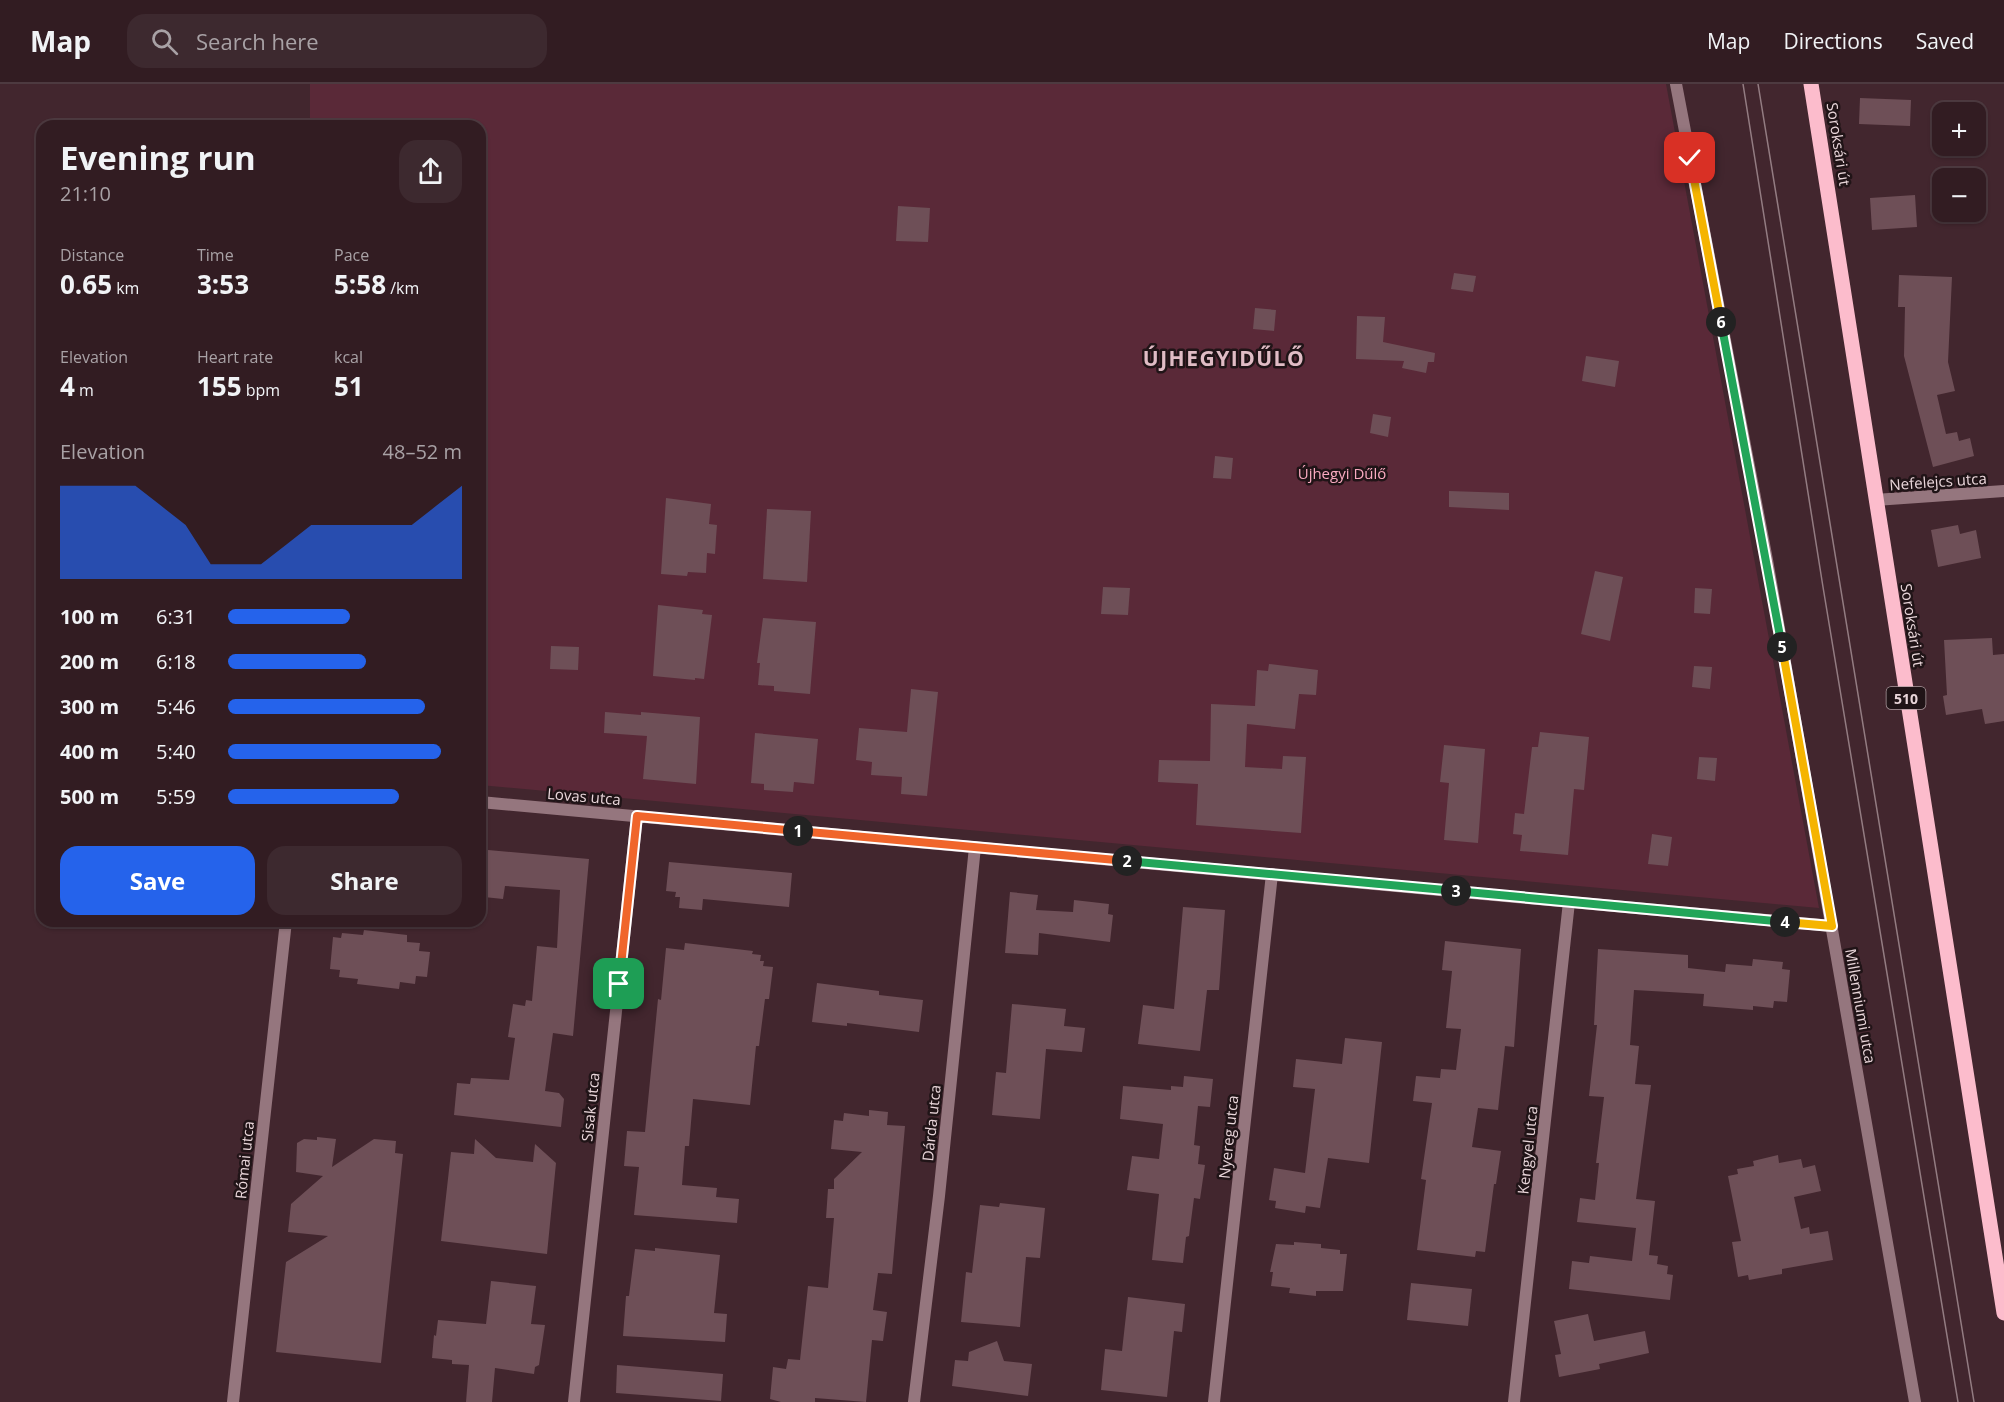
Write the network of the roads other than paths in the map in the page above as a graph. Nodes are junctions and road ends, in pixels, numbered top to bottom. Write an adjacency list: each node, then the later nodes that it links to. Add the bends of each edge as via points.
1 (1676, 84): 10 (street, Millenniumi utca)
2 (1811, 84): 4 (main road, Soroksári út / 510)
3 (2004, 491): 4 (street, Nefelejcs utca)
4 (1875, 500): 12 (main road, Soroksári út / 510)
5 (486, 803): 6 (street, Lovas utca)
6 (637, 816): 7 (street, Lovas utca); 14 (street, Sisak utca)
7 (975, 847): 8 (street, Lovas utca); 15 (street, Dárda utca)
8 (1272, 874): 9 (street, Lovas utca); 16 (street, Nyereg utca)
9 (1569, 902): 10 (street, Lovas utca); 17 (street, Kengyel utca)
10 (1832, 926): 18 (street, Millenniumi utca)
11 (285, 927): 13 (street, Római utca)
12 (2004, 1313)
13 (234, 1402)
14 (574, 1402)
15 (914, 1402)
16 (1214, 1402)
17 (1515, 1402)
18 (1915, 1402)

